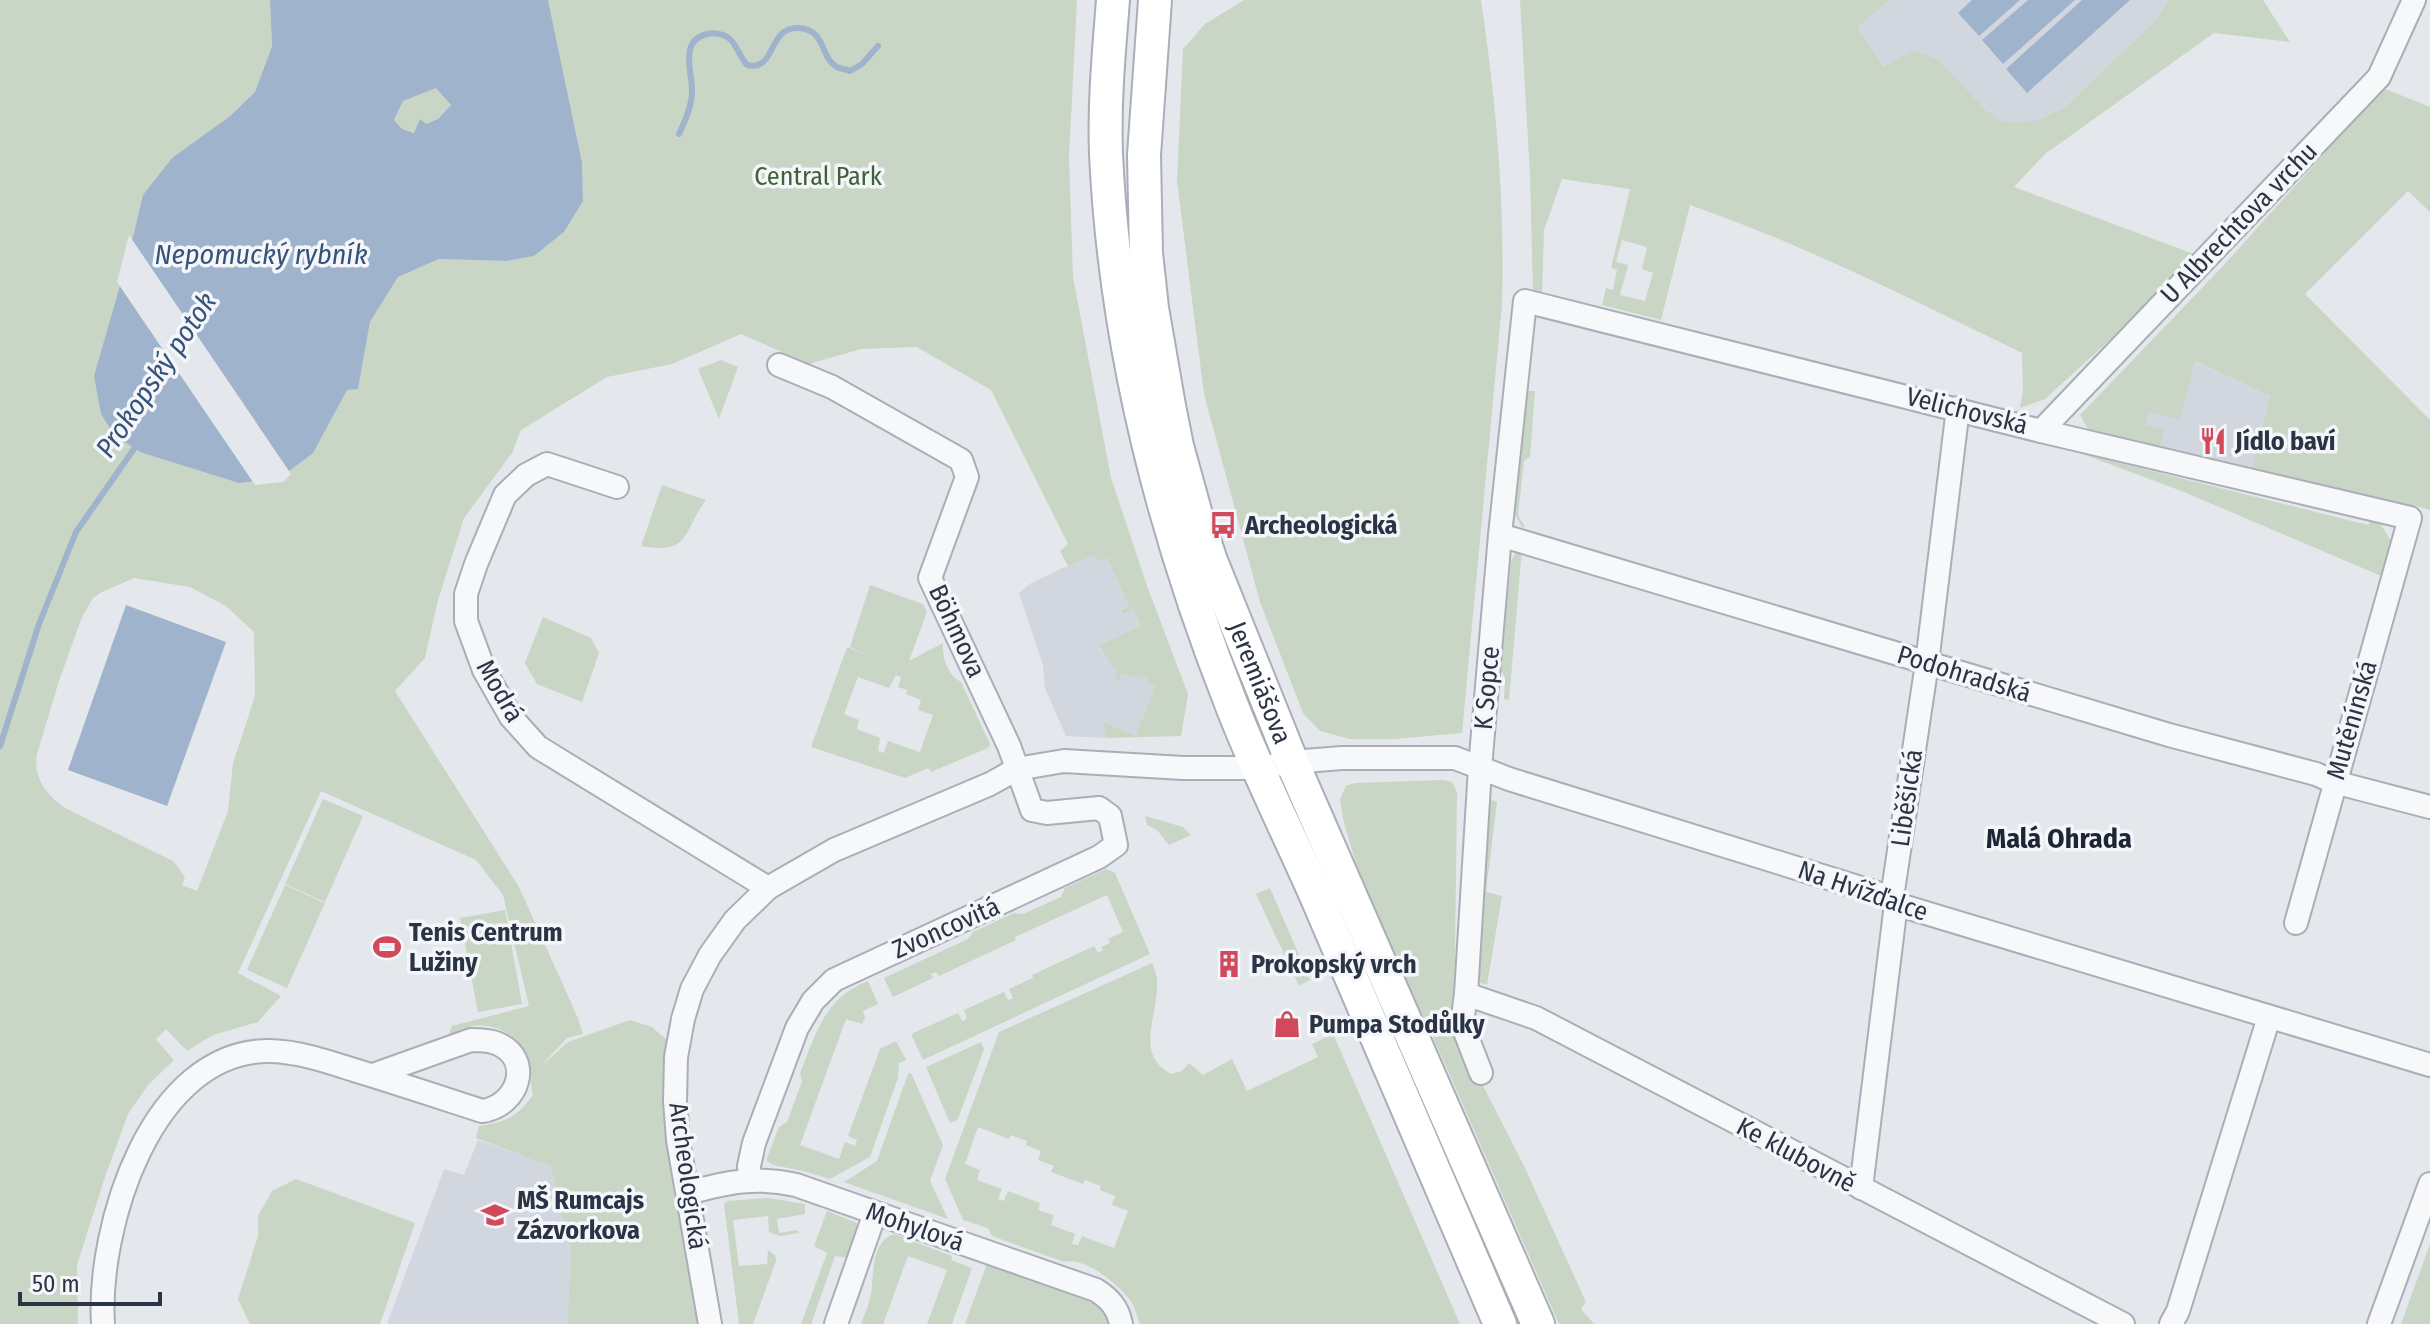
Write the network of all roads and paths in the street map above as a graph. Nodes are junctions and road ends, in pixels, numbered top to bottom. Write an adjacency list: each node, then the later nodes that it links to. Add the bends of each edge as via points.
1 (1113, 0): 13 (main road, Jeremiášova, via 1106,151 1116,270 1133,380 1179,559)
2 (1155, 0): 12 (main road, Jeremiášova, via 1144,155 1152,308 1177,446 1211,561)
3 (2414, 0): 7 (street, U Albrechtova vrchu, via 2379,77)
4 (1525, 301): 6 (street, Velichovská); 10 (street, K Sopce)
5 (779, 365): 15 (street, Böhmova, via 832,387 961,460 967,477 930,578)
6 (1958, 408): 7 (street, Velichovská); 11 (street, Liběšická)
7 (2041, 431): 9 (street, Velichovská)
8 (617, 487): 18 (street, Modrá, via 547,464 505,495 466,594 466,621 484,670 511,717 538,747)
9 (2410, 518): 16 (street, Mutěnínská)
10 (1500, 535): 11 (street, Podohradská); 14 (street, K Sopce)
11 (1927, 663): 16 (street, Podohradská); 19 (street, Liběšická, via 1893,891)
12 (1292, 762): 13 (street, Archeologická); 14 (street, Na Hvížďalce, via 1455,758); 36 (main road, Jeremiášova)
13 (1259, 768): 15 (street, Archeologická, via 1064,761); 35 (main road, Jeremiášova)
14 (1480, 768): 19 (street, Na Hvížďalce, via 1880,894); 21 (street, K Sopce)
15 (1017, 769): 18 (street, Archeologická, via 834,850); 26 (street, Zvoncovitá, via 1032,810 1099,808 1110,816 1116,845 834,980 797,1028 754,1143)
16 (2334, 782): 17 (street, Podohradská); 20 (street, Mutěnínská)
17 (2430, 807)
18 (768, 888): 29 (street, Archeologická, via 735,920 710,955 683,1019 675,1101)
19 (1896, 904): 22 (street, Na Hvížďalce); 28 (street, Liběšická)
20 (2296, 923)
21 (1466, 994): 24 (street, K Sopce, via 1462,1024); 28 (street, Ke klubovně, via 1536,1018)
22 (2269, 1017): 23 (street, Na Hvížďalce); 38 (street)
23 (2430, 1065)
24 (1481, 1073)
25 (373, 1075): 25 (street, via 482,1111 505,1102 518,1074 506,1048 471,1040); 31 (street, via 300,1053 268,1051 220,1060 185,1086 152,1125 112,1228 102,1288)
26 (750, 1179): 29 (street, Mohylová); 30 (street, Mohylová, via 796,1185)
27 (2430, 1184): 39 (street)
28 (1861, 1188): 37 (street, Ke klubovně)
29 (688, 1193): 32 (street, Archeologická)
30 (875, 1213): 33 (street); 34 (street, Mohylová, via 1096,1290 1118,1311)
31 (103, 1324)
32 (710, 1324)
33 (836, 1324)
34 (1121, 1324)
35 (1500, 1324)
36 (1538, 1324)
37 (2123, 1324)
38 (2171, 1324)
39 (2379, 1324)

